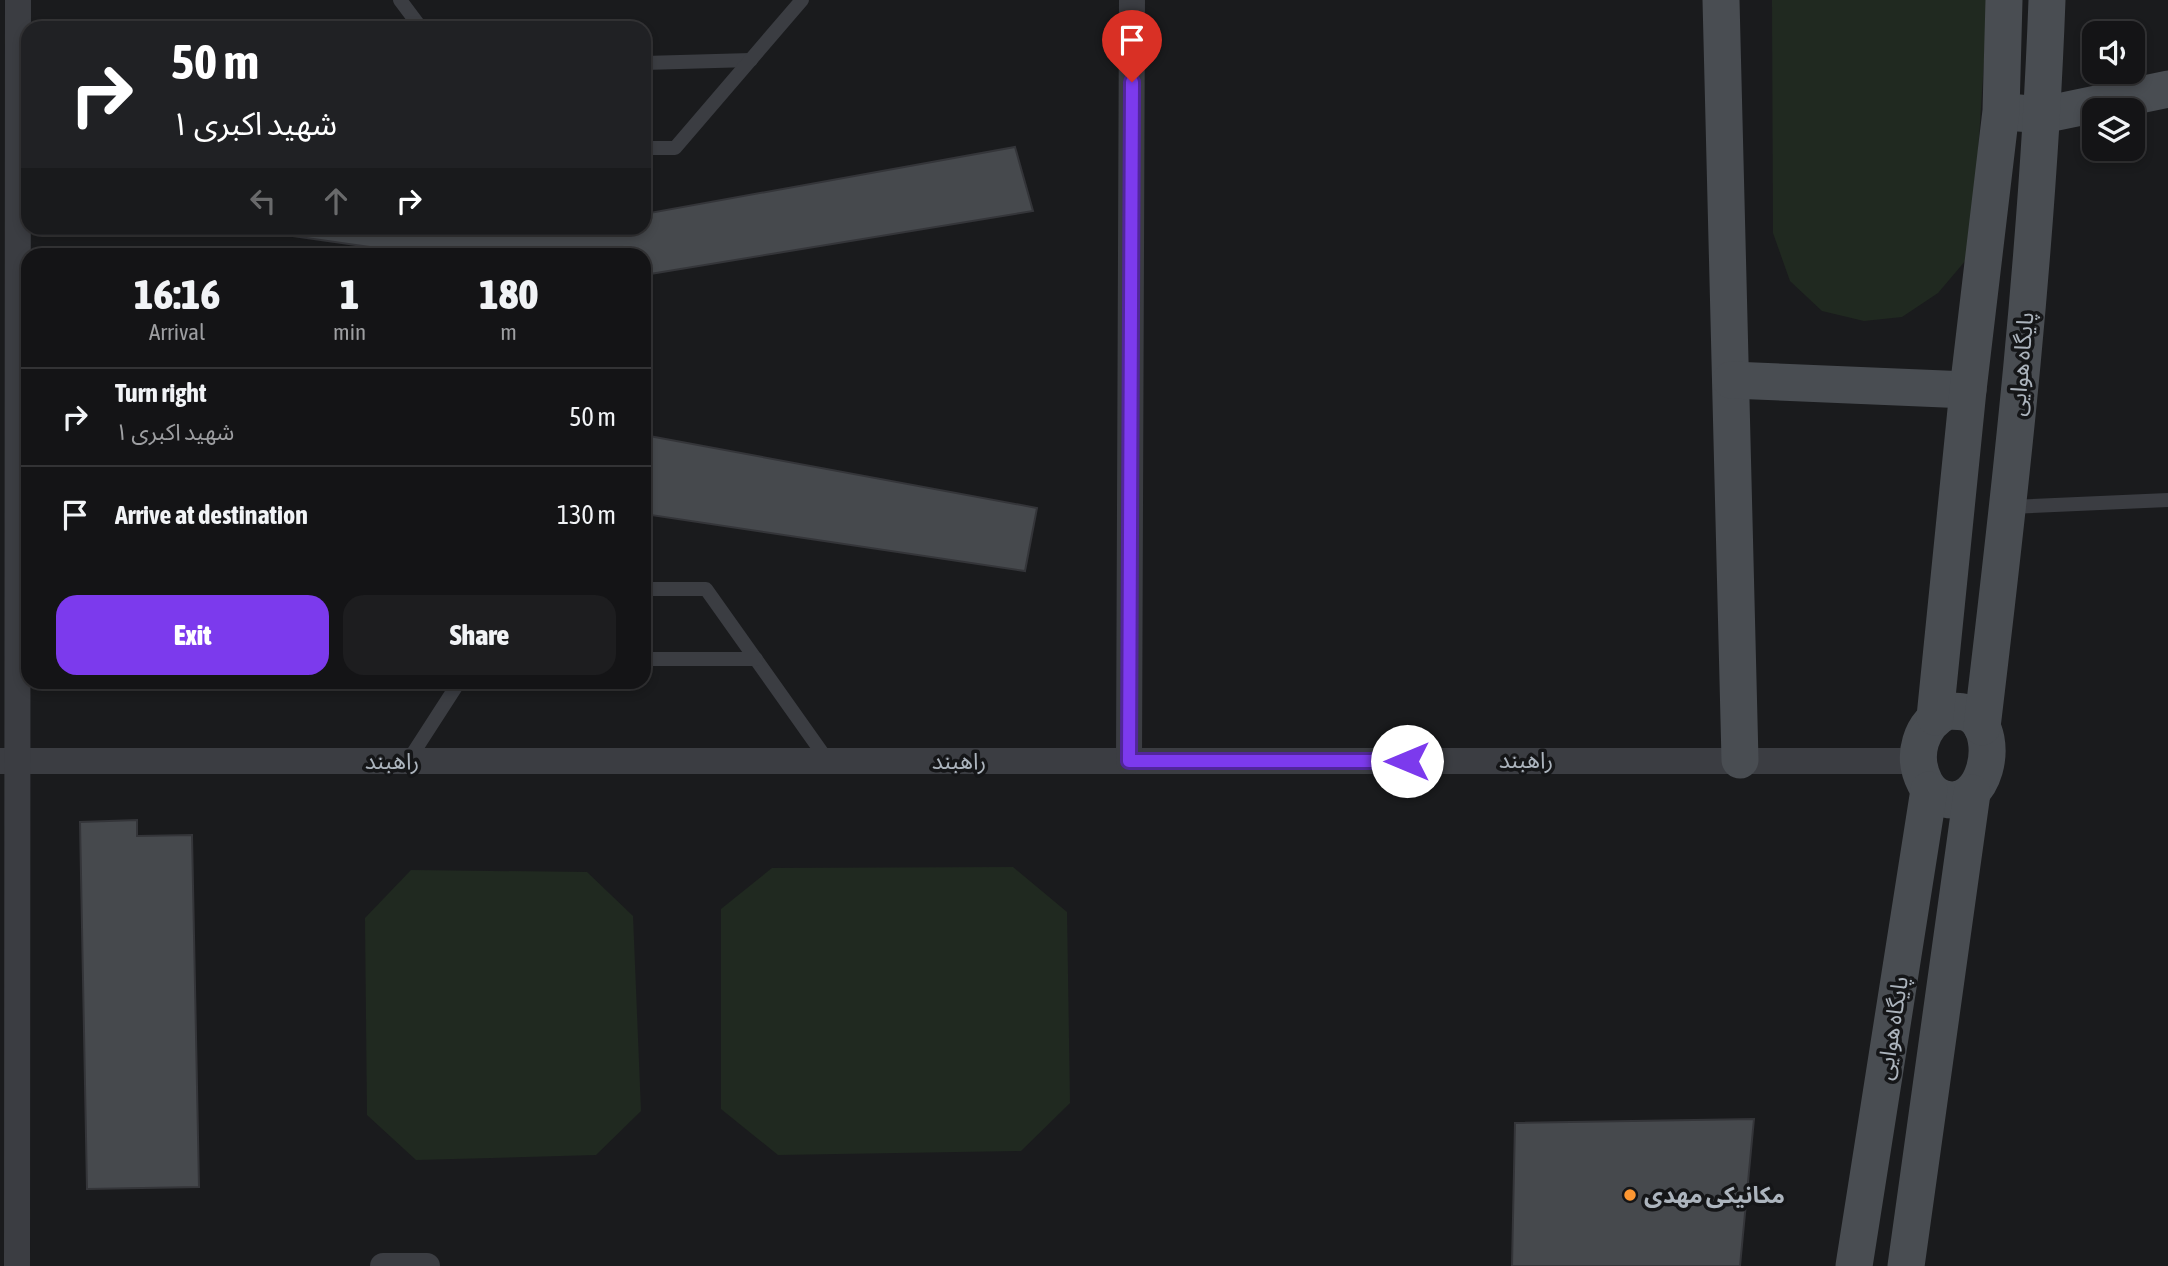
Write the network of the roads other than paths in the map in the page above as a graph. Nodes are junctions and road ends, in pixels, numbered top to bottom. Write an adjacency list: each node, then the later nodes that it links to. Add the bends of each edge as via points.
1 (18, 0): 26 (street)
2 (400, 0): 8 (lane)
3 (802, 0): 9 (lane)
4 (1132, 0): 29 (street)
5 (1721, 0): 15 (main road)
6 (2004, 0): 12 (main road)
7 (2047, 0): 13 (main road, پایگاه هوایی)
8 (416, 21)
9 (751, 60): 10 (lane); 14 (lane, via 675,148)
10 (651, 63)
11 (2168, 89): 13 (main road)
12 (2001, 111): 13 (main road); 16 (main road)
13 (2043, 115): 18 (main road, پایگاه هوایی)
14 (651, 148)
15 (1731, 380): 16 (main road); 25 (main road)
16 (1968, 390): 23 (main road)
17 (2168, 500): 18 (lane)
18 (2008, 507): 24 (main road, پایگاه هوایی)
19 (651, 589): 21 (lane, via 706,589)
20 (651, 659): 21 (lane)
21 (756, 659): 28 (lane)
22 (454, 689): 27 (lane)
23 (1935, 717): 24 (main road, via 1961,711); 30 (main road, via 1919,744)
24 (1982, 727): 31 (main road, via 1986,761)
25 (1740, 760): 29 (street, راهبند); 30 (street, راهبند)
26 (9, 761): 27 (street, راهبند); 32 (street)
27 (408, 761): 28 (street, راهبند)
28 (828, 761): 29 (street, راهبند)
29 (1129, 761)
30 (1924, 776): 31 (main road, via 1939,798 1950,801); 35 (main road, پایگاه هوایی)
31 (1972, 793): 36 (main road, پایگاه هوایی)
32 (17, 1266)
33 (383, 1266): 34 (street)
34 (427, 1266)
35 (1854, 1266)
36 (1906, 1266)

